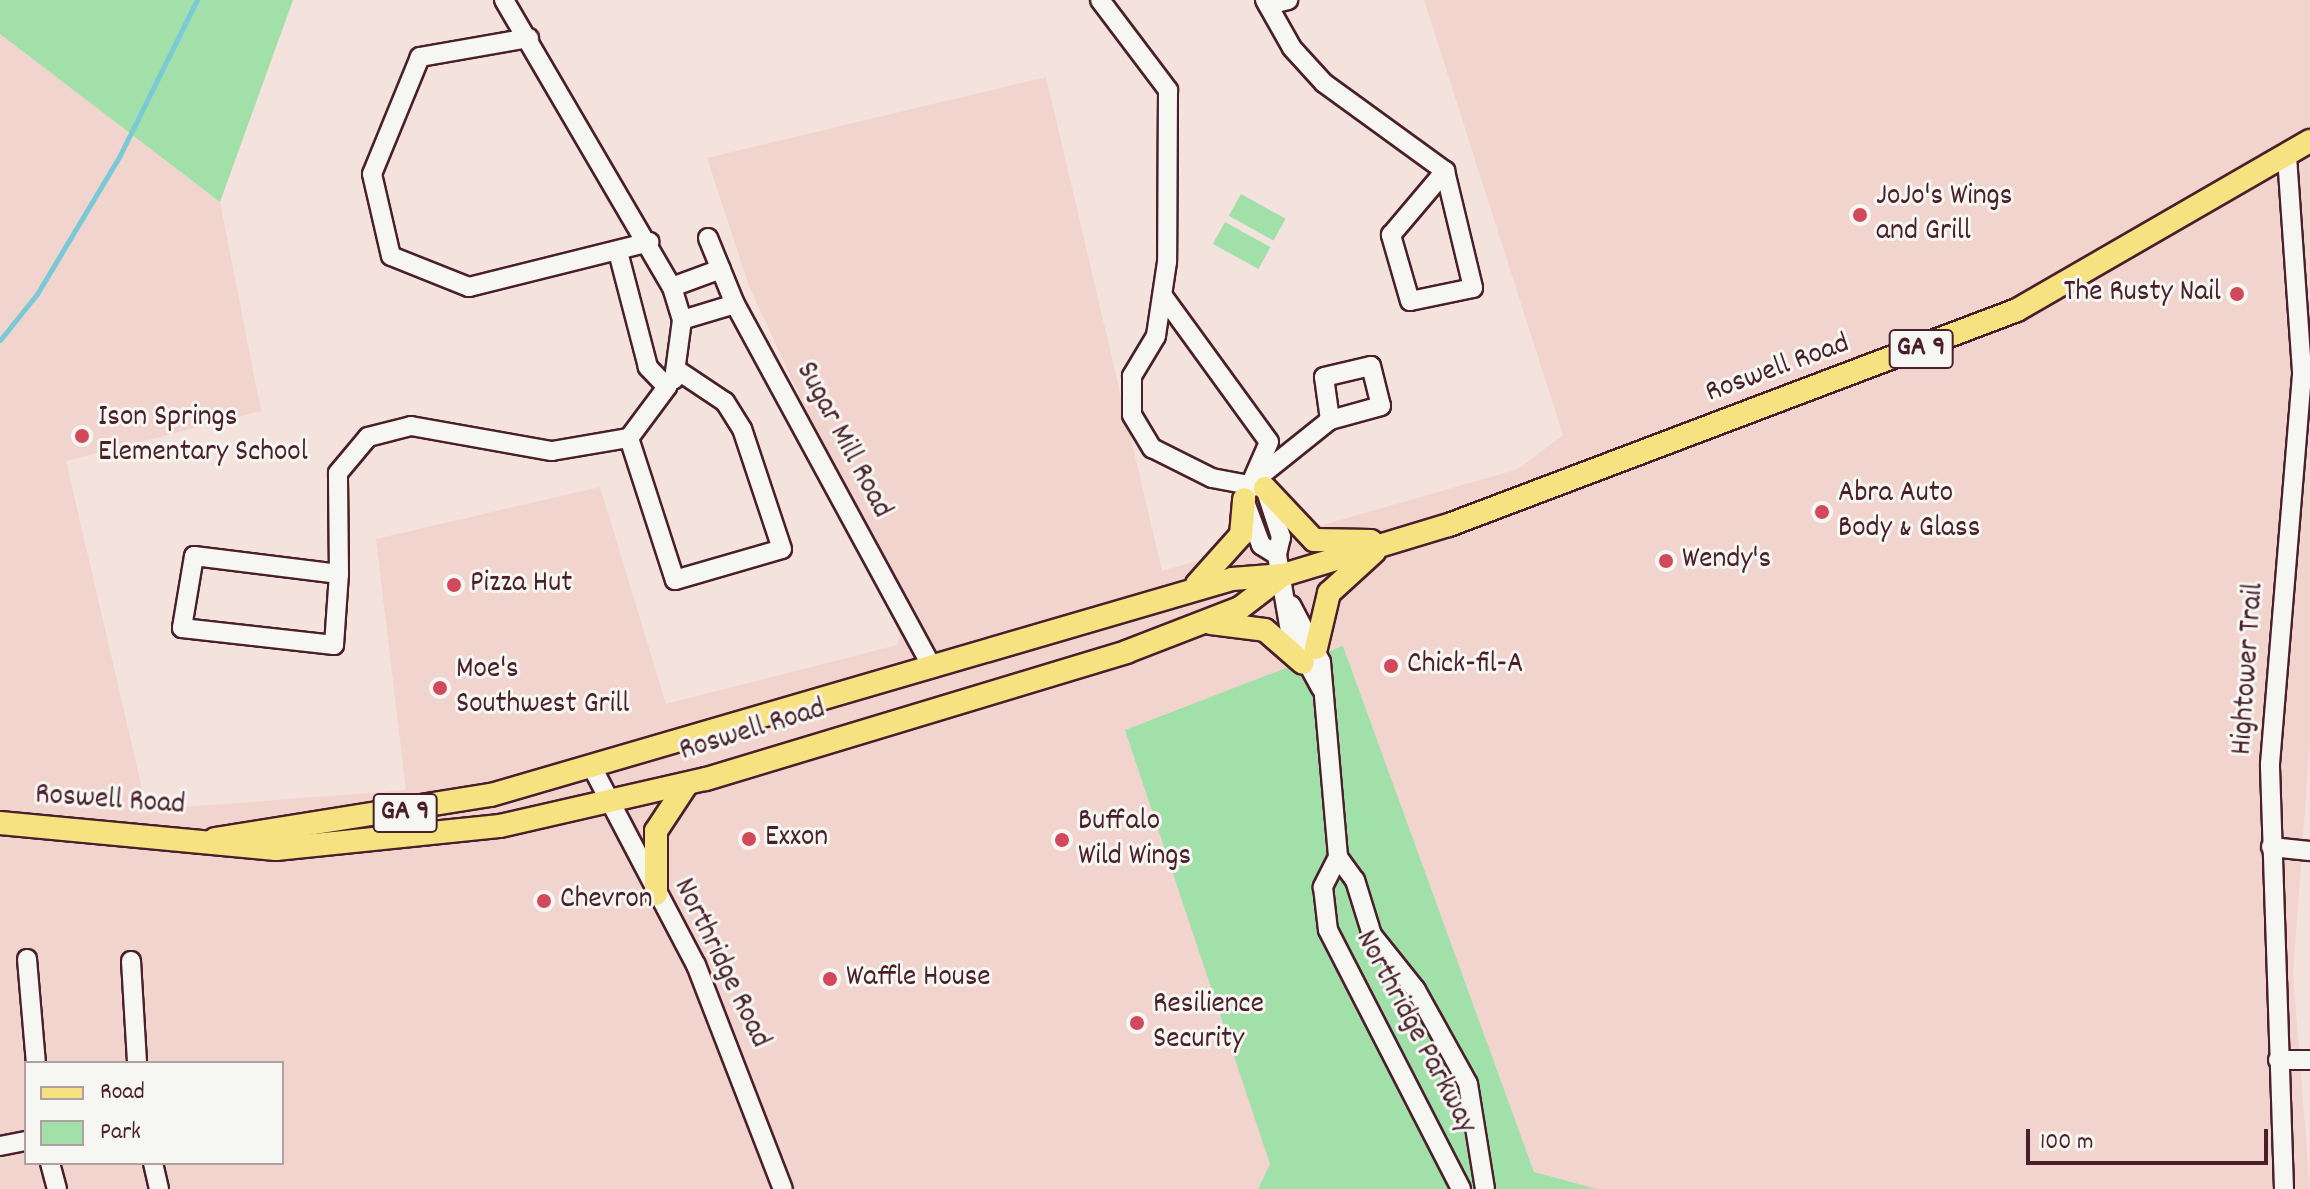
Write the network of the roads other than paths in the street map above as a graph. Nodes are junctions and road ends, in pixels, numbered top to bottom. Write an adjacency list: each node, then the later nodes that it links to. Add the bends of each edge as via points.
1 (504, 0): 5 (street)
2 (1100, 0): 14 (street, via 1168,90)
3 (1288, 0): 4 (street)
4 (1267, 2): 8 (street, via 1292,48 1324,83)
5 (529, 38): 10 (street); 11 (street, via 420,57 372,174 391,256 469,287)
6 (2310, 141): 7 (main road, Roswell Road / GA 9)
7 (2287, 155): 22 (main road, Roswell Road / GA 9, via 2017,310); 34 (street, Hightower Trail, via 2302,371 2274,668)
8 (1445, 171): 8 (street, via 1391,235 1410,301 1473,288)
9 (708, 238): 12 (street, Sugar Mill Road)
10 (649, 242): 11 (street); 13 (street)
11 (618, 252): 18 (street, via 648,367)
12 (721, 269): 13 (street); 15 (street, Sugar Mill Road)
13 (672, 287): 16 (street)
14 (1163, 296): 21 (street, via 1269,442); 21 (street, via 1156,336 1132,376 1132,415 1152,448 1212,478)
15 (735, 304): 16 (street); 28 (street, Sugar Mill Road)
16 (682, 320): 17 (street)
17 (680, 372): 18 (street); 20 (street, via 725,402 742,429 782,549 675,580)
18 (667, 387): 20 (street)
19 (1330, 420): 21 (street)
20 (629, 438): 24 (street, via 552,451 411,426 368,437 338,473)
21 (1254, 490): 22 (main road, via 1314,540); 23 (street, Northridge Parkway, via 1281,537); 25 (main road, via 1241,535 1219,566)
22 (1388, 542): 23 (main road, Roswell Road / GA 9); 27 (main road, via 1329,593)
23 (1280, 565): 25 (main road, Roswell Road / GA 9); 26 (main road, Roswell Road / GA 9, via 1240,608); 27 (street, Northridge Parkway, via 1291,605 1290,631)
24 (339, 574): 24 (street, via 334,645 182,628 194,556)
25 (1185, 593): 28 (main road, Roswell Road / GA 9)
26 (1202, 623): 27 (main road, via 1265,630); 30 (main road, Roswell Road / GA 9, via 1037,681)
27 (1310, 656): 36 (street, Northridge Parkway, via 1321,688)
28 (933, 668): 29 (main road, Roswell Road / GA 9)
29 (593, 769): 31 (street, Northridge Road); 33 (main road, Roswell Road / GA 9, via 436,807)
30 (687, 784): 31 (main road, Roswell Road / GA 9); 37 (main road, via 656,831)
31 (605, 804): 33 (main road, Roswell Road / GA 9, via 392,840 276,849); 37 (street, Northridge Road)
32 (0, 823): 33 (main road, Roswell Road / GA 9)
33 (215, 839)
34 (2271, 847): 35 (street); 40 (street, Hightower Trail)
35 (2310, 851)
36 (1338, 857): 51 (street, Northridge Parkway, via 1323,887 1328,930); 52 (street, Northridge Parkway, via 1355,880 1372,935 1416,990 1468,1084)
37 (656, 894): 50 (street, Northridge Road, via 720,1020)
38 (27, 959): 42 (street)
39 (131, 961): 43 (street)
40 (2278, 1060): 41 (street); 53 (street, Hightower Trail)
41 (2310, 1060)
42 (36, 1061)
43 (137, 1061)
44 (24, 1141): 45 (street)
45 (0, 1146)
46 (51, 1165): 48 (street)
47 (153, 1165): 49 (street)
48 (57, 1189)
49 (159, 1189)
50 (783, 1189)
51 (1461, 1189)
52 (1485, 1189)
53 (2284, 1189)

